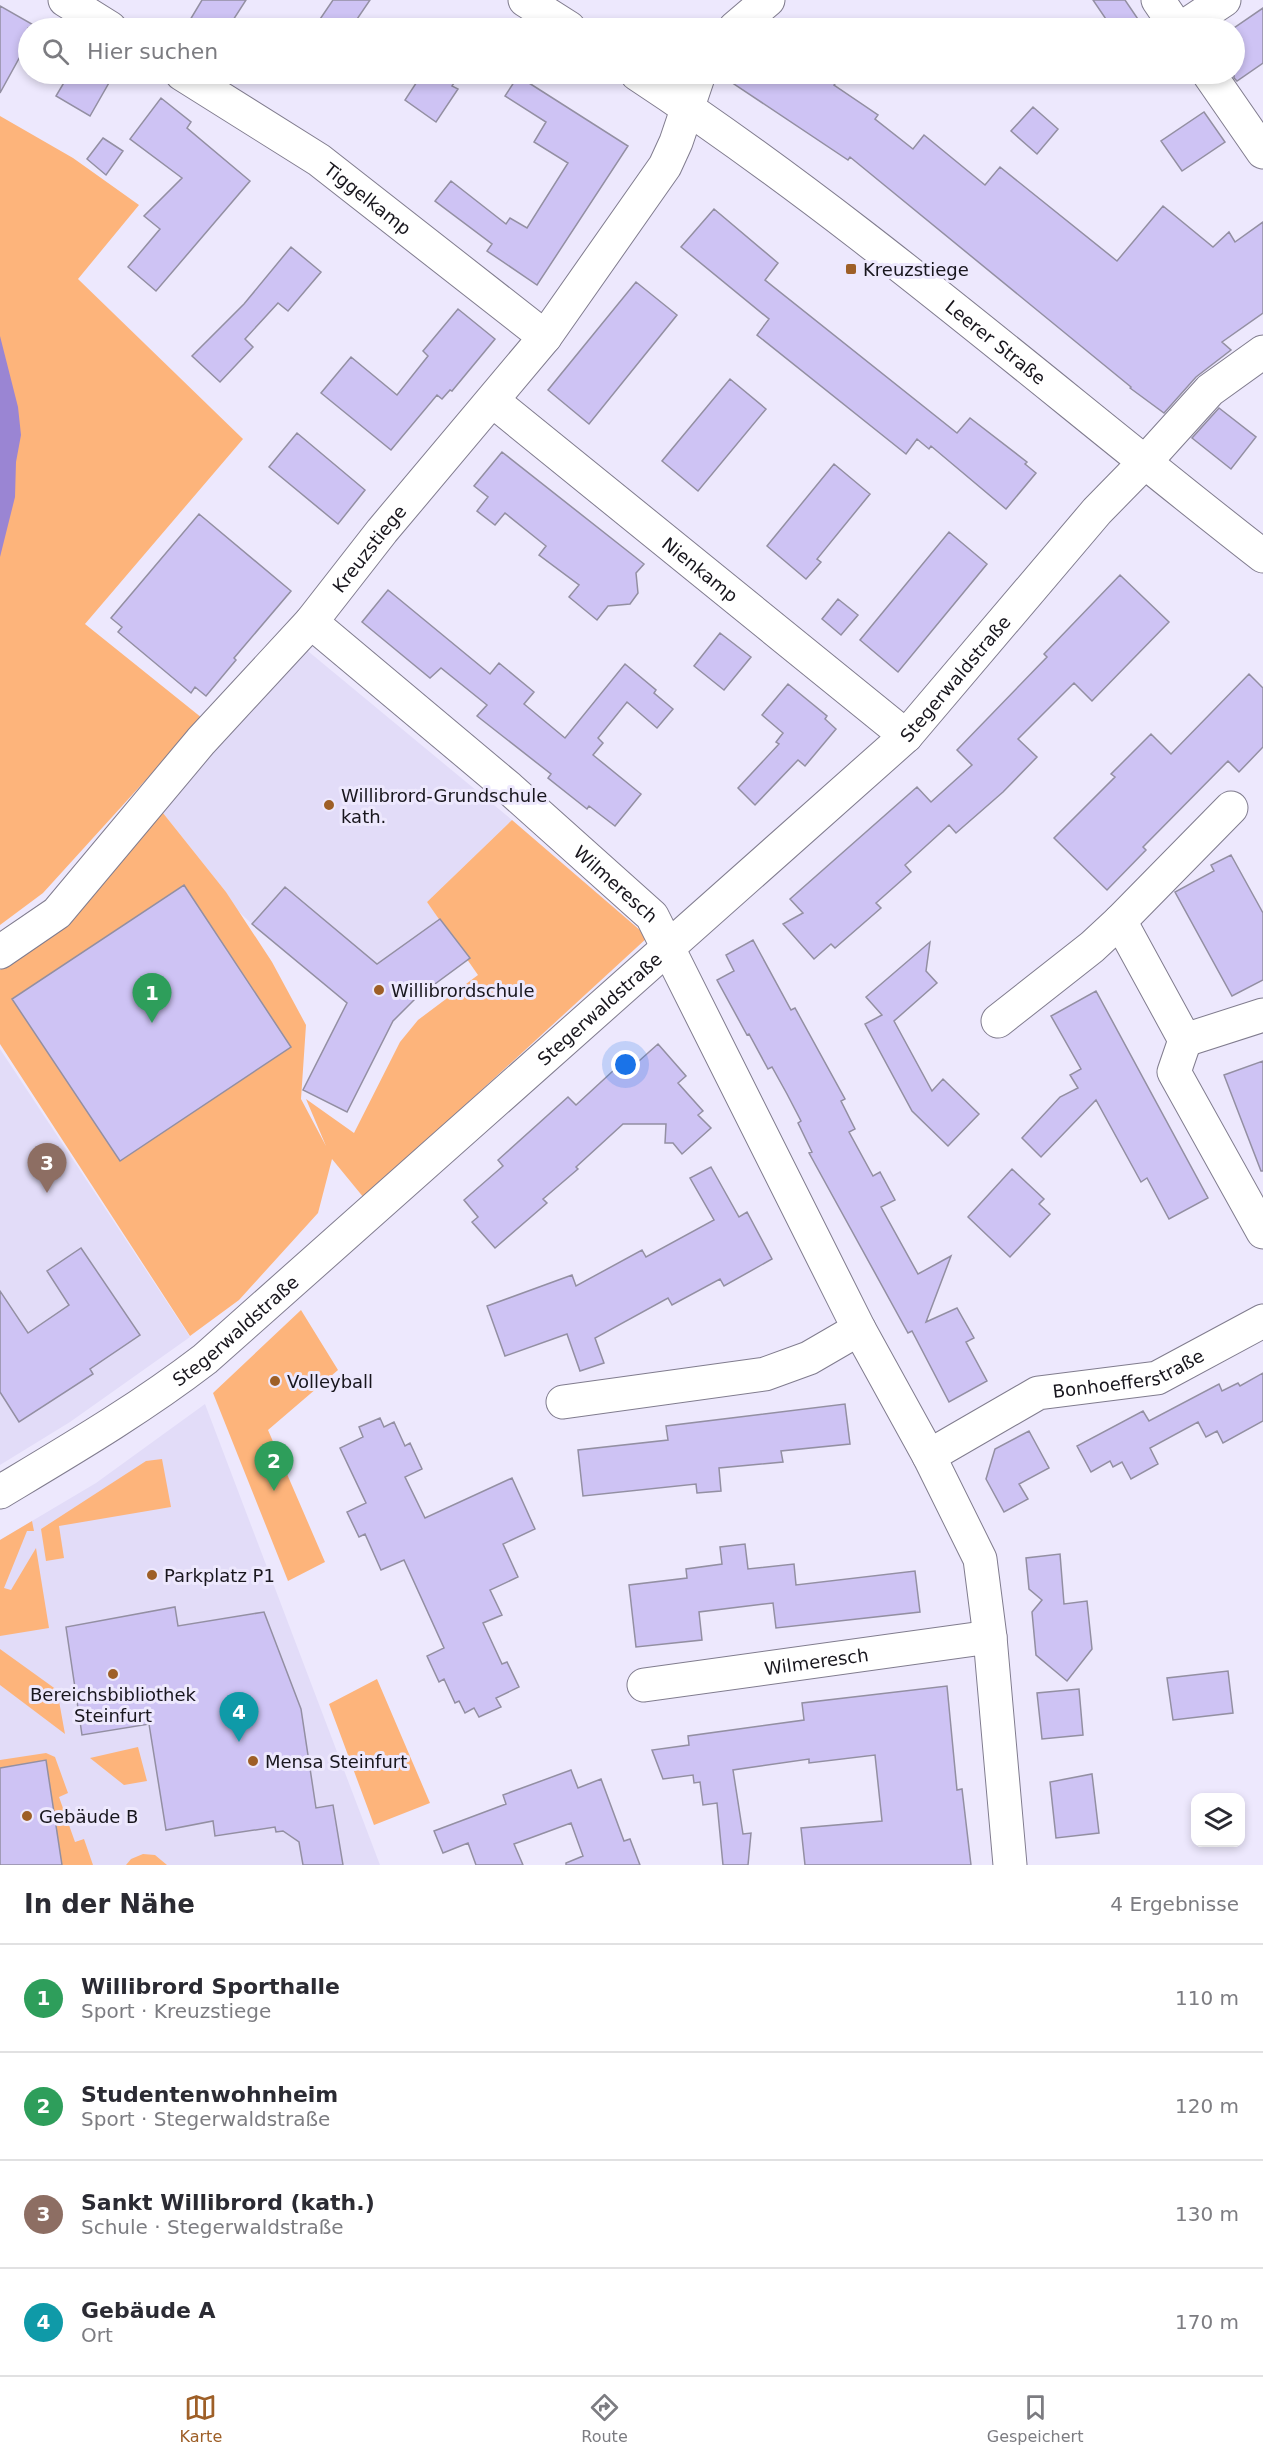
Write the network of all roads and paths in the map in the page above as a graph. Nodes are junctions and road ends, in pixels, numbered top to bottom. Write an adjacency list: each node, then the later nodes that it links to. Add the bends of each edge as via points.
1 (65, 0): 6 (street)
2 (525, 0): 7 (street)
3 (768, 0): 8 (street)
4 (1158, 0): 9 (street)
5 (1224, 0): 10 (street)
6 (94, 18)
7 (553, 18)
8 (747, 18)
9 (1170, 18)
10 (1197, 18)
11 (198, 84): 17 (street, Tiggelkamp, via 319,160)
12 (653, 84): 15 (street, Leerer Straße)
13 (695, 84): 15 (street, Kreuzstiege)
14 (1216, 84): 16 (street)
15 (687, 106): 17 (street, Kreuzstiege, via 665,166); 20 (street, Leerer Straße, via 870,240)
16 (1263, 152)
17 (545, 337): 19 (street, Kreuzstiege)
18 (1263, 352): 20 (street, Stegerwaldstraße, via 1210,390)
19 (493, 401): 22 (street, Kreuzstiege, via 382,531); 23 (street, Nienkamp)
20 (1144, 463): 21 (street, Leerer Straße); 23 (street, Stegerwaldstraße, via 1097,511)
21 (1263, 556)
22 (311, 622): 26 (street, Wilmeresch, via 509,788 652,916); 27 (street, Kreuzstiege, via 201,741 57,913)
23 (906, 736): 26 (street, Stegerwaldstraße)
24 (1231, 808): 25 (street)
25 (1120, 921): 29 (street); 30 (street)
26 (666, 948): 33 (street, Wilmeresch); 36 (street, Stegerwaldstraße, via 205,1359 82,1443)
27 (0, 951)
28 (1263, 1015): 30 (street)
29 (998, 1021)
30 (1185, 1040): 31 (street, via 1174,1072)
31 (1259, 1215)
32 (1263, 1321): 35 (street, Bonhoefferstraße, via 1157,1378 1038,1393)
33 (859, 1329): 34 (street, via 809,1358 765,1374); 35 (street, Wilmeresch)
34 (563, 1402)
35 (929, 1456): 37 (street, Wilmeresch, via 980,1560)
36 (0, 1492)
37 (990, 1637): 38 (street, Wilmeresch); 39 (street, Wilmeresch)
38 (644, 1685)
39 (1010, 1865)

